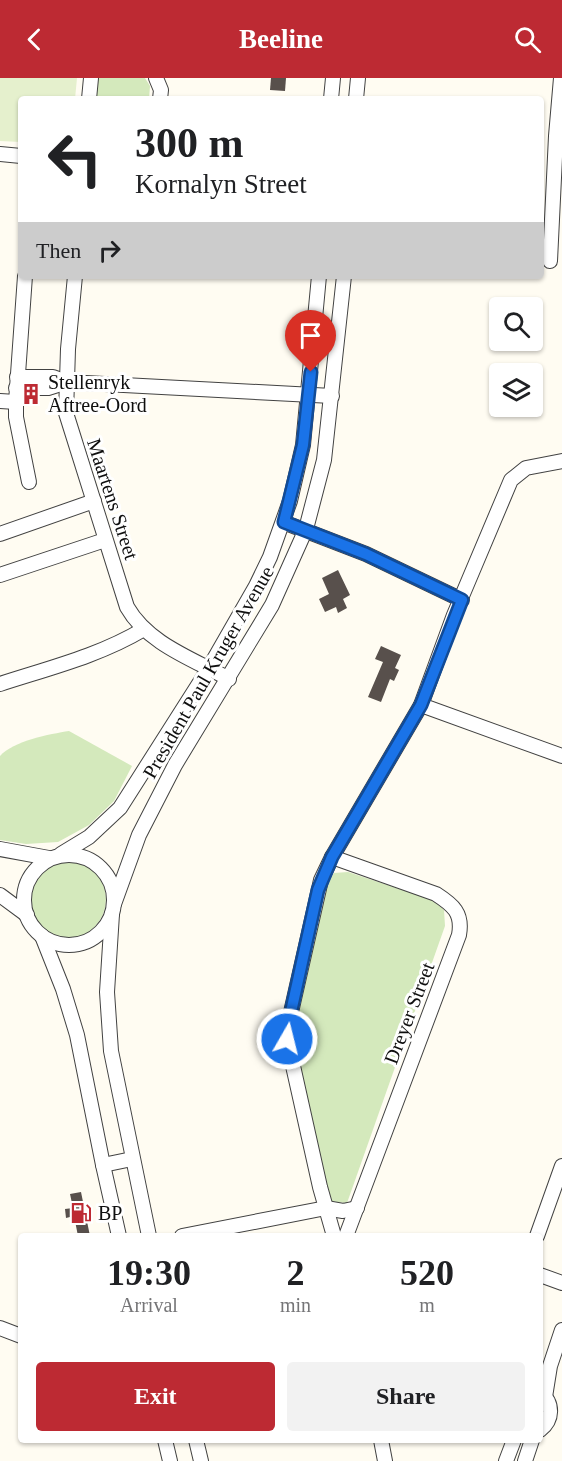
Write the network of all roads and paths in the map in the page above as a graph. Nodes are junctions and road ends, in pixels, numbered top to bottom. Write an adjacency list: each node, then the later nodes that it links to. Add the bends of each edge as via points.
1 (91, 78): 6 (street)
2 (156, 78): 7 (street)
3 (333, 78): 8 (street)
4 (358, 78): 9 (street)
5 (561, 78): 10 (street)
6 (89, 96)
7 (160, 96)
8 (331, 96)
9 (356, 96)
10 (549, 141): 13 (street)
11 (0, 154): 12 (street)
12 (18, 156)
13 (551, 261)
14 (25, 279): 19 (street)
15 (75, 279): 18 (street, Maartens Street)
16 (319, 279): 20 (street, President Paul Kruger Avenue)
17 (344, 279): 21 (street, President Paul Kruger Avenue)
18 (67, 382): 19 (street, via 53,376); 20 (street); 25 (street, Maartens Street, via 69,428)
19 (16, 389): 22 (street); 24 (street, via 16,417)
20 (309, 395): 21 (street); 26 (street, President Paul Kruger Avenue, via 299,464)
21 (332, 396): 27 (street, President Paul Kruger Avenue, via 324,460)
22 (0, 401)
23 (562, 461): 31 (street, via 526,468 511,480)
24 (29, 482)
25 (93, 501): 28 (street); 29 (street, Maartens Street)
26 (284, 522): 27 (street); 33 (street, President Paul Kruger Avenue, via 256,586)
27 (306, 530): 31 (street); 34 (street, President Paul Kruger Avenue, via 272,605)
28 (0, 534)
29 (105, 540): 30 (street); 32 (street, Maartens Street, via 127,607)
30 (0, 575)
31 (462, 600): 36 (street)
32 (144, 629): 33 (street, Maartens Street, via 153,638); 35 (street, via 87,657)
33 (209, 668): 34 (street, Maartens Street); 39 (street, President Paul Kruger Avenue, via 120,808 89,837)
34 (229, 679): 42 (street, President Paul Kruger Avenue, via 175,765 144,825)
35 (0, 684)
36 (421, 705): 37 (street); 40 (street)
37 (562, 756)
38 (0, 849): 39 (street)
39 (55, 856): 42 (street, via 78,855 94,861 106,872 113,887); 43 (street, via 37,867 28,879 24,894)
40 (329, 863): 48 (street, via 318,890 287,1032); 49 (street, Dreyer Street, via 352,865 436,894 458,913 461,924)
41 (0, 895): 43 (street)
42 (113, 909): 44 (street, via 106,927 82,943 54,943); 45 (street, President Paul Kruger Avenue, via 107,992 111,1051)
43 (27, 915): 44 (street)
44 (42, 936): 46 (street, via 76,1035)
45 (132, 1159): 46 (street); 51 (street, President Paul Kruger Avenue)
46 (103, 1165): 50 (street)
47 (562, 1166): 55 (street)
48 (326, 1208): 49 (street); 52 (street); 53 (street)
49 (357, 1208): 54 (street, Dreyer Street)
50 (118, 1233)
51 (147, 1233)
52 (197, 1233)
53 (333, 1233)
54 (347, 1233)
55 (538, 1233)
56 (543, 1276): 57 (street)
57 (562, 1283)
58 (0, 1328): 60 (street)
59 (562, 1330): 61 (street)
60 (18, 1335)
61 (550, 1366): 62 (street); 63 (street)
62 (543, 1375)
63 (545, 1399): 64 (street); 66 (street, via 550,1417)
64 (562, 1418)
65 (562, 1427): 67 (street)
66 (543, 1428)
67 (543, 1429)
68 (166, 1443): 73 (street)
69 (197, 1443): 74 (street)
70 (382, 1443): 75 (street)
71 (513, 1443): 76 (street)
72 (531, 1443): 77 (street)
73 (170, 1461)
74 (201, 1461)
75 (385, 1461)
76 (506, 1461)
77 (525, 1461)

